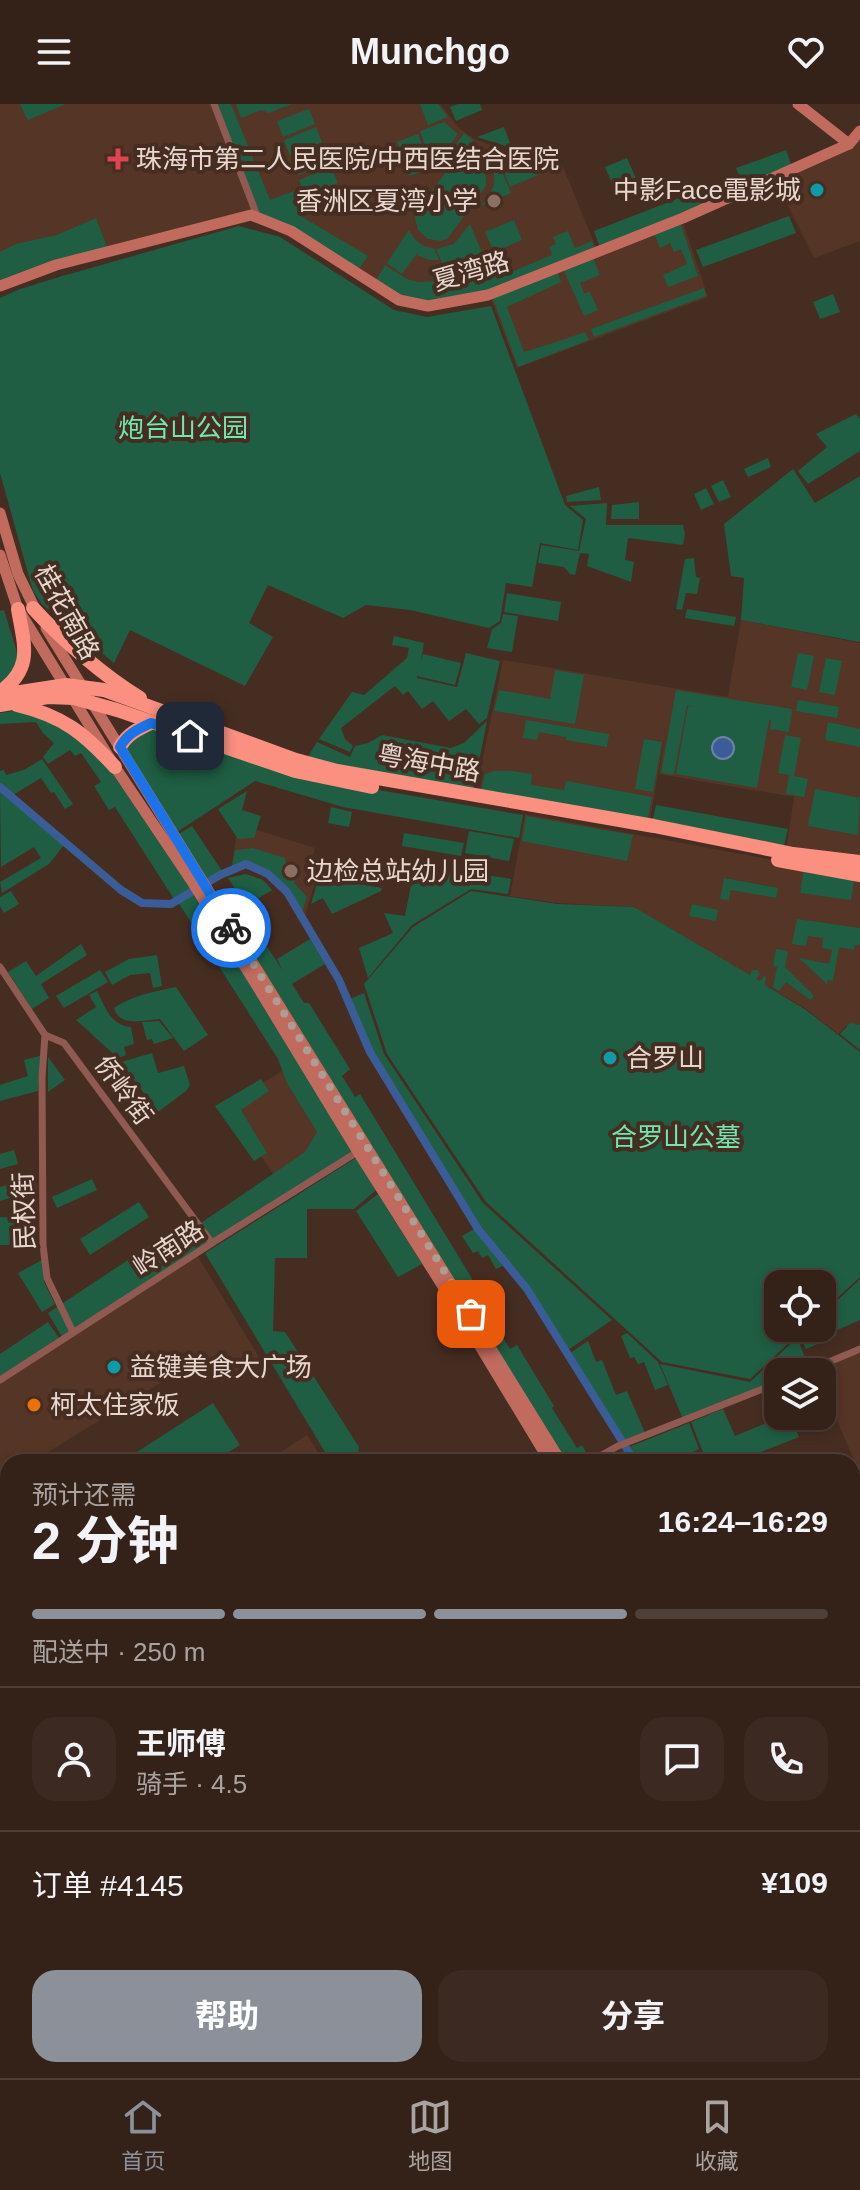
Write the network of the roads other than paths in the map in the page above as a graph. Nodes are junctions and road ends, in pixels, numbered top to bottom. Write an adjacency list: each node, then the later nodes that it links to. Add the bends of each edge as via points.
1 (214, 104): 5 (street)
2 (798, 104): 4 (main road)
3 (860, 131): 4 (main road, 夏湾路)
4 (849, 144): 5 (main road, 夏湾路, via 683,218 488,295 428,306 399,300 291,231)
5 (258, 218): 6 (main road, 夏湾路, via 251,215 56,265)
6 (0, 286)
7 (0, 513): 9 (main road, 桂花南路)
8 (0, 555): 9 (main road, 桂花南路)
9 (26, 609): 10 (main road, 桂花南路); 11 (main road, 桂花南路); 12 (highway, via 22,667); 14 (highway, via 129,691)
10 (66, 685): 11 (highway, 粤海中路); 12 (highway, 粤海中路)
11 (78, 692): 12 (highway, 粤海中路); 13 (highway, 粤海中路); 14 (highway, 粤海中路, via 104,690); 17 (main road, 桂花南路)
12 (2, 699): 17 (highway, via 67,724 89,738)
13 (95, 704): 15 (highway, 粤海中路); 16 (main road)
14 (167, 714): 18 (highway, 粤海中路, via 337,771)
15 (151, 723): 16 (highway); 19 (highway, 粤海中路, via 334,780)
16 (120, 747): 20 (main road)
17 (115, 767): 20 (main road, 桂花南路)
18 (860, 862)
19 (860, 875)
20 (197, 881): 23 (main road)
21 (0, 967): 22 (street, 侨岭街)
22 (45, 1035): 24 (street, 侨岭街, via 64,1043); 25 (street, 民权街, via 43,1245 47,1278)
23 (363, 1150): 24 (street, 岭南路); 30 (main road); 31 (main road)
24 (212, 1243): 25 (street, 岭南路)
25 (73, 1332): 28 (street, 岭南路)
26 (860, 1349): 27 (street)
27 (836, 1359)
28 (0, 1380)
29 (764, 1389): 32 (street)
30 (545, 1454)
31 (556, 1454)
32 (604, 1454)

